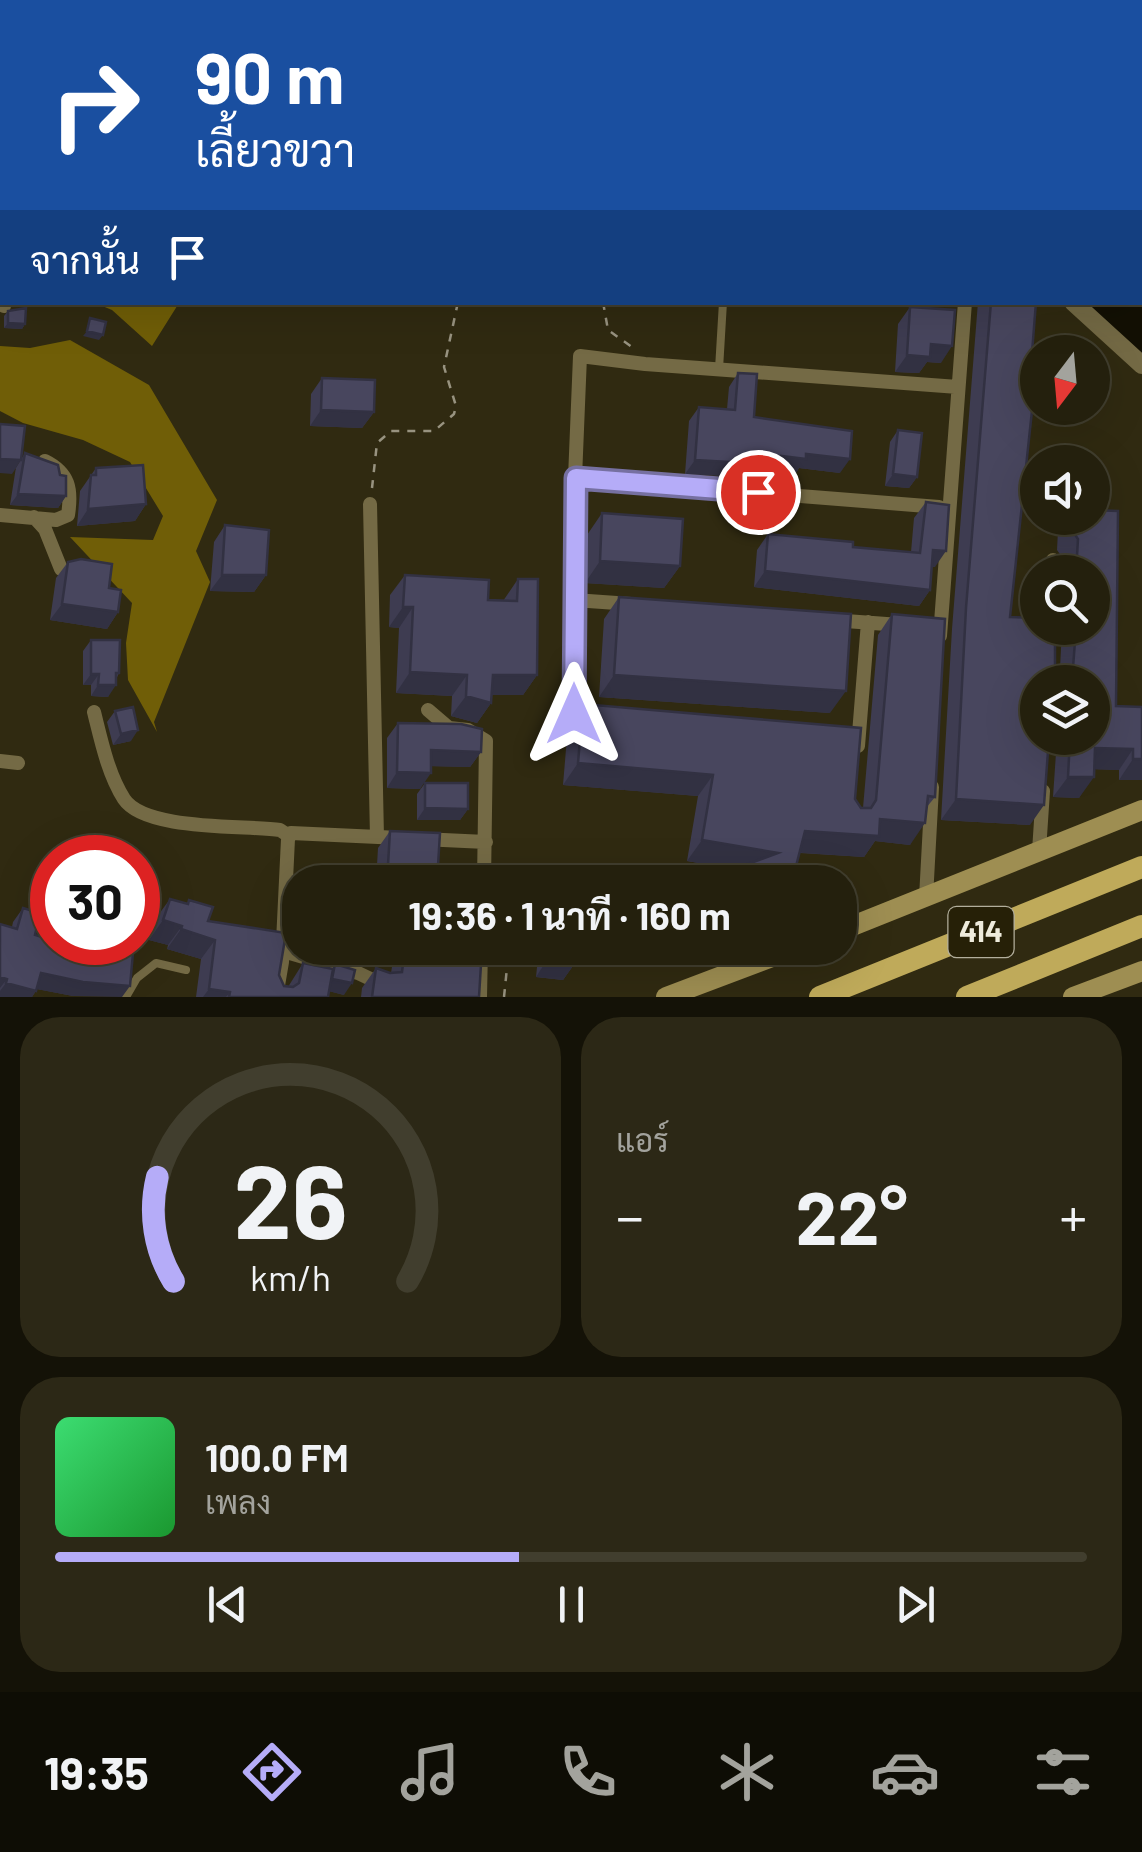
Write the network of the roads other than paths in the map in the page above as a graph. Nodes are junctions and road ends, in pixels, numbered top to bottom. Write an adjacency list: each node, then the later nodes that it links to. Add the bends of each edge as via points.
1 (723, 305): 5 (lane)
2 (965, 305): 6 (street)
3 (1076, 305): 4 (street)
4 (1142, 364)
5 (719, 369): 6 (street); 8 (street, via 580,356)
6 (958, 387): 10 (street)
7 (25, 456): 12 (street, via 60,469 71,498 68,515)
8 (576, 478): 10 (street); 14 (street)
9 (370, 504): 32 (street)
10 (950, 508): 18 (street)
11 (0, 515): 12 (street)
12 (33, 517): 13 (street)
13 (61, 568)
14 (574, 600): 15 (street); 22 (street, via 574,714)
15 (652, 606)
16 (809, 618): 17 (street)
17 (868, 622): 18 (street); 24 (street)
18 (941, 628): 19 (street)
19 (940, 647)
20 (428, 710): 33 (street, via 449,728 486,742)
21 (94, 712): 31 (street, via 125,802 139,812)
22 (612, 716)
23 (840, 728): 24 (street)
24 (859, 728): 28 (street)
25 (0, 761): 27 (street)
26 (933, 763): 38 (street)
27 (18, 764)
28 (856, 765)
29 (1044, 775): 34 (street)
30 (1142, 810): 34 (main road, 414)
31 (290, 836): 32 (street); 35 (street)
32 (377, 837): 33 (street)
33 (486, 842): 36 (street)
34 (1039, 850): 38 (main road, 414)
35 (288, 865)
36 (485, 865)
37 (1142, 867): 53 (main road, 414)
38 (926, 898): 39 (main road, 414)
39 (857, 924)
40 (1142, 926): 54 (main road, 414)
41 (282, 958): 50 (street)
42 (331, 965): 47 (street)
43 (481, 965): 51 (street)
44 (751, 965): 52 (main road)
45 (186, 970): 49 (lane, via 156,963)
46 (1142, 971): 48 (main road)
47 (377, 982)
48 (1082, 996)
49 (126, 997)
50 (276, 997)
51 (480, 997)
52 (666, 997)
53 (820, 997)
54 (967, 997)

